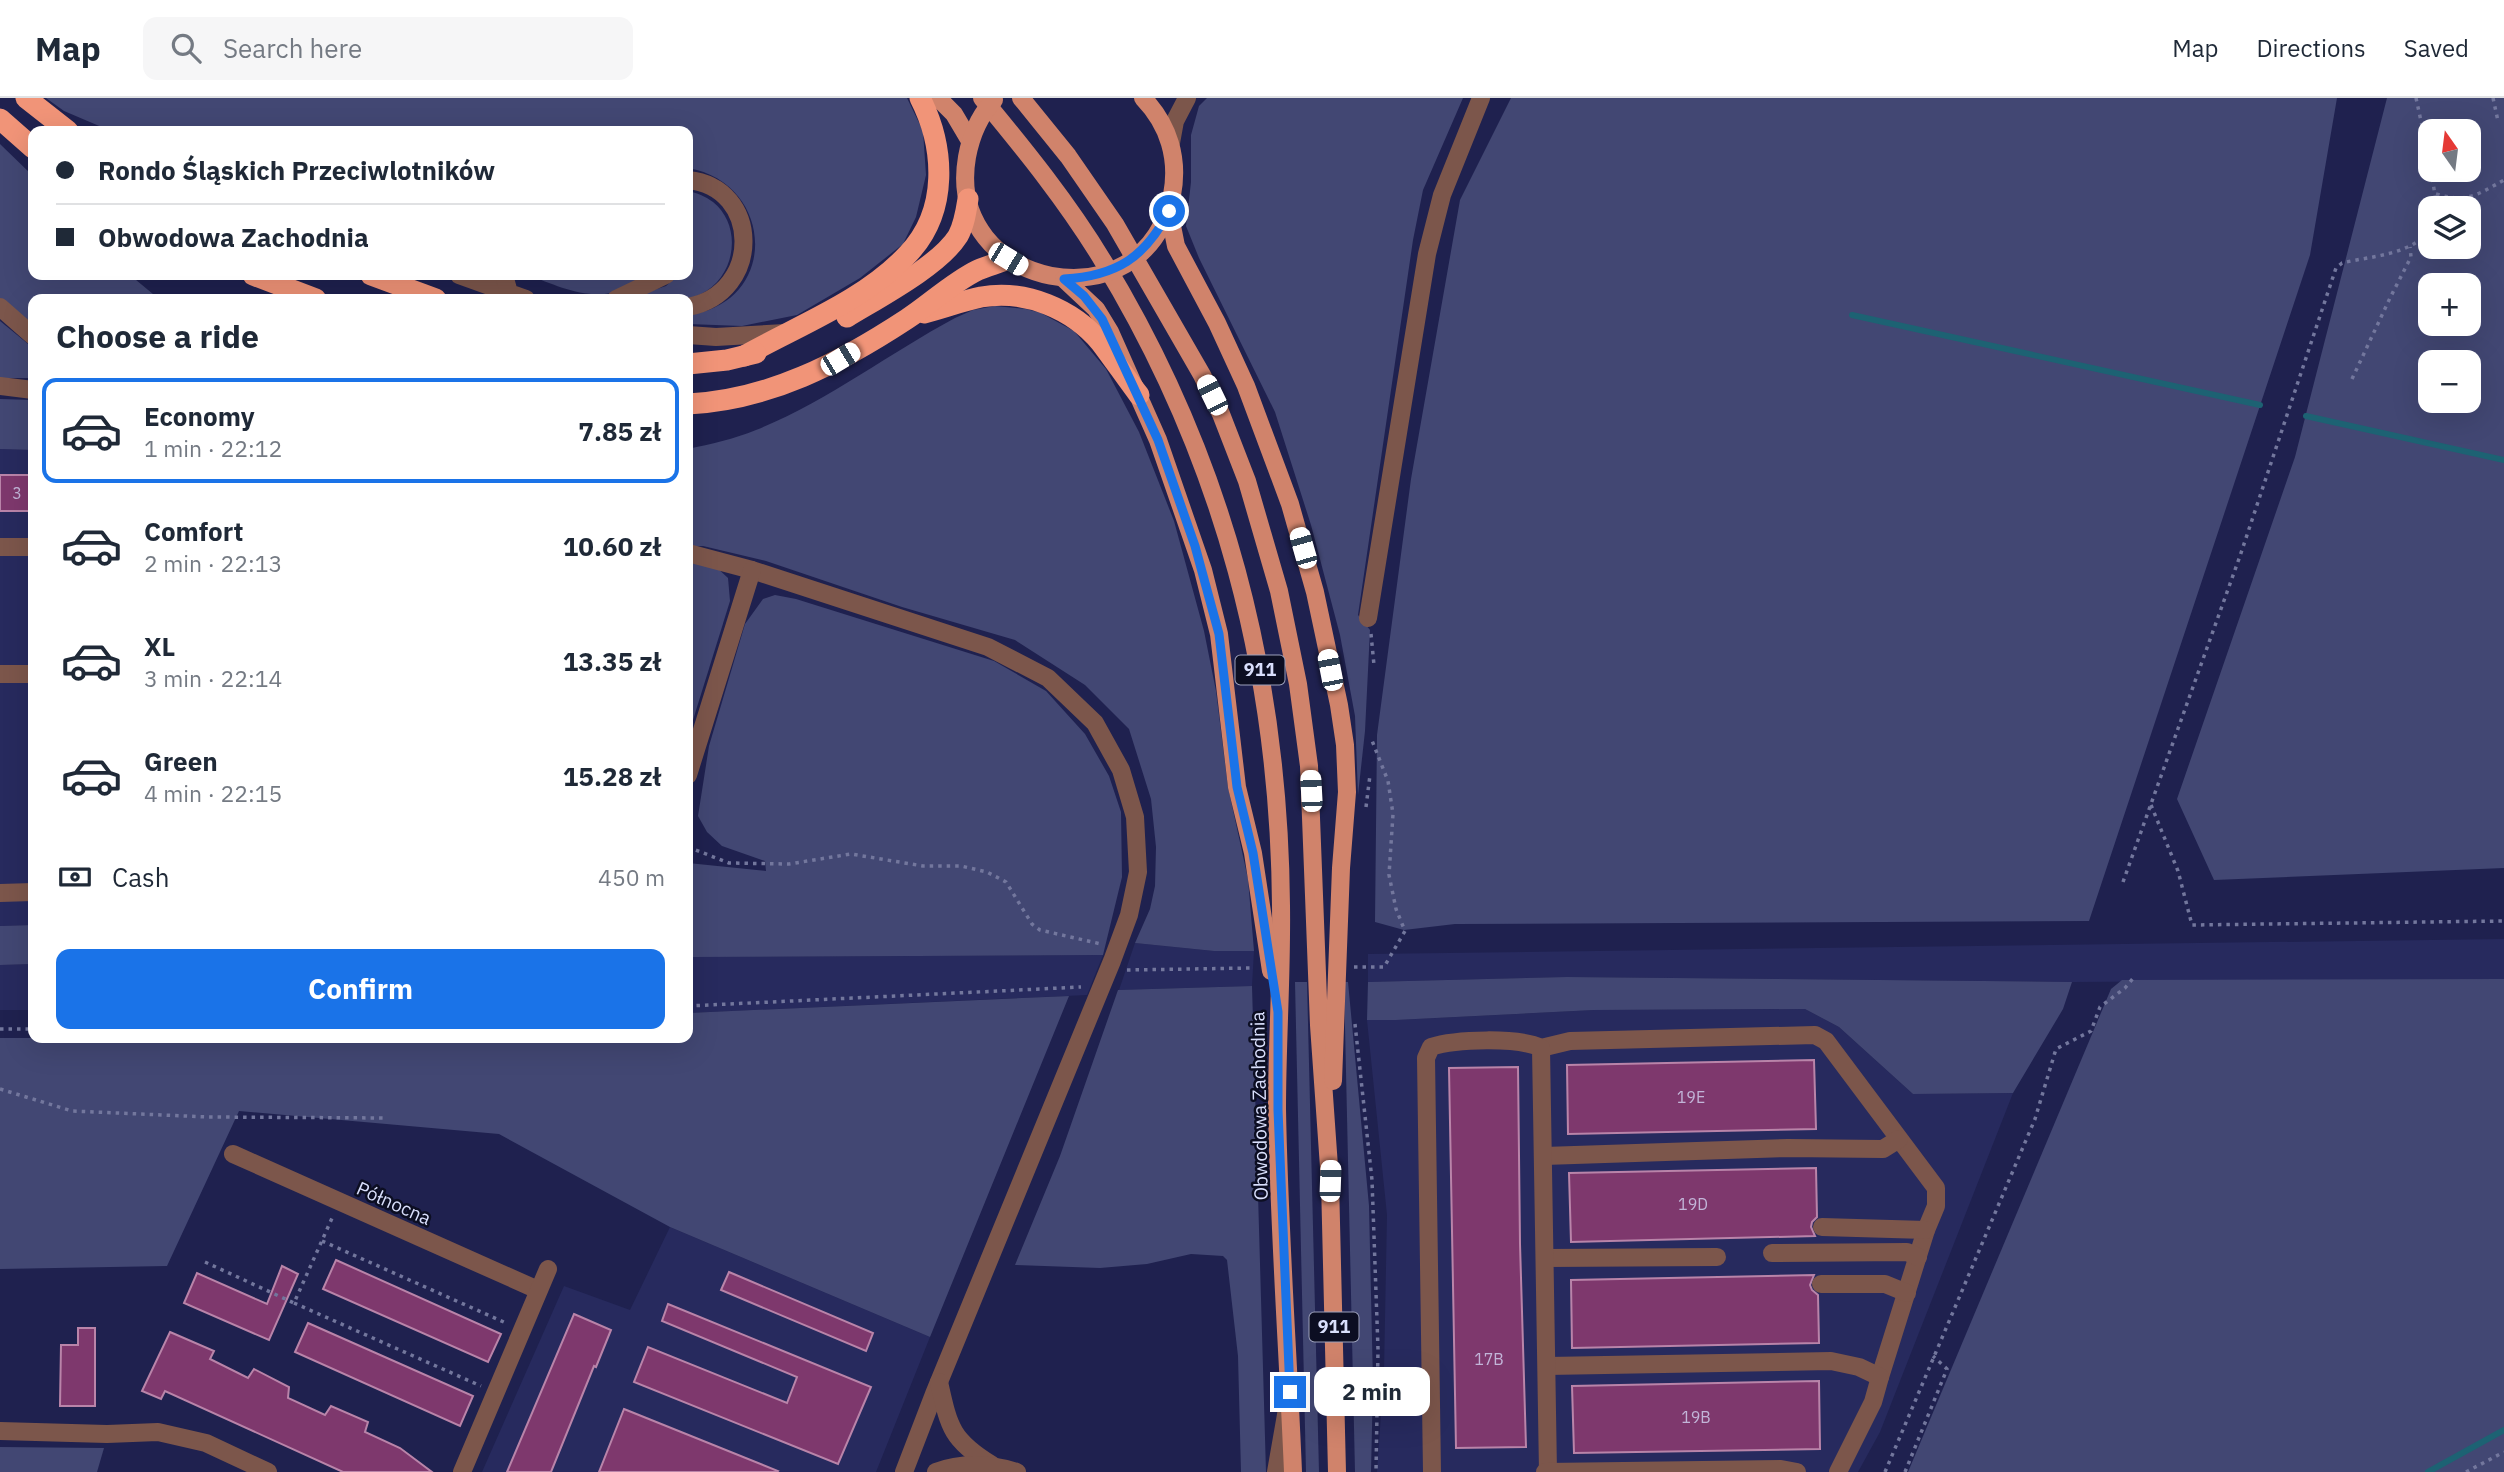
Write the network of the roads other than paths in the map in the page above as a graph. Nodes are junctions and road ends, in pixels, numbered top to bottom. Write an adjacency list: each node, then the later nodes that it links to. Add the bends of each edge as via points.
1 (26, 98): 11 (highway)
2 (920, 98): 32 (highway, via 933,124 939,163 937,200 921,236 890,271 850,299)
3 (938, 98): 12 (main road)
4 (982, 98): 50 (main road, Obwodowa Zachodnia / 911, via 1037,165 1103,260 1151,345 1215,496 1263,685 1281,905)
5 (997, 98): 12 (main road)
6 (1021, 98): 55 (main road, 911, via 1115,224 1175,326 1221,414 1279,590 1309,766)
7 (1143, 98): 13 (main road, via 1164,124)
8 (1186, 98): 13 (street)
9 (1481, 98): 44 (street, via 1442,195 1427,254)
10 (0, 119): 14 (highway)
11 (62, 126)
12 (970, 141): 16 (main road, via 965,170)
13 (1171, 143): 17 (main road, via 1176,177)
14 (28, 144)
15 (693, 180): 28 (street, via 712,187 729,201 740,222 743,245 730,284 713,299)
16 (968, 199): 18 (main road, via 976,222); 34 (highway, via 957,238 911,277 811,336)
17 (1169, 211): 19 (main road, via 1145,248 1128,262 1086,278); 55 (main road, via 1176,246 1246,386 1290,504 1315,593 1345,745 1348,792 1340,868)
18 (1008, 259): 19 (main road, via 1044,276); 30 (highway, via 969,275)
19 (1064, 279): 38 (main road, via 1102,319)
20 (266, 280): 24 (highway)
21 (385, 280): 25 (highway)
22 (473, 280): 26 (street)
23 (656, 280): 27 (street)
24 (303, 294)
25 (422, 294)
26 (512, 294)
27 (626, 294)
28 (693, 305)
29 (0, 307): 31 (street)
30 (909, 318): 38 (highway, via 981,297 1033,299 1087,329); 39 (highway, via 840,359 782,386)
31 (28, 332)
32 (785, 333): 33 (street); 34 (highway)
33 (693, 335)
34 (744, 356): 35 (highway)
35 (693, 362)
36 (0, 386): 37 (street)
37 (28, 389)
38 (1139, 395): 50 (main road, via 1188,522 1219,634 1237,787 1253,853)
39 (693, 404)
40 (0, 547): 41 (street)
41 (28, 547)
42 (693, 554): 43 (street)
43 (752, 570): 47 (street); 68 (street, via 988,647 1048,678 1095,723 1121,770 1135,817 1138,872 1129,915)
44 (1368, 618)
45 (0, 674): 46 (street)
46 (28, 674)
47 (693, 759)
48 (28, 892): 49 (street)
49 (0, 893)
50 (1278, 1012): 69 (main road, Obwodowa Zachodnia / 911)
51 (1541, 1048): 52 (street, via 1570,1041 1815,1035 1826,1041); 54 (street); 80 (street, via 1528,1042 1446,1042 1431,1047 1426,1058)
52 (1899, 1139): 54 (street, via 1883,1149); 57 (street, via 1936,1188 1936,1206)
53 (233, 1154): 64 (street, Północna)
54 (1544, 1156): 61 (street)
55 (1330, 1181): 79 (main road, 911)
56 (1822, 1227): 57 (street)
57 (1926, 1230): 59 (street)
58 (1772, 1253): 59 (street, via 1907,1252)
59 (1918, 1256): 65 (street)
60 (1717, 1257): 61 (street)
61 (1546, 1258): 66 (street)
62 (548, 1269): 64 (street)
63 (1821, 1284): 65 (street, via 1885,1284)
64 (538, 1290): 73 (street)
65 (1907, 1293): 67 (street)
66 (1547, 1366): 67 (street, via 1831,1361); 81 (street)
67 (1880, 1377): 83 (street, via 1873,1402)
68 (939, 1382): 71 (street, via 953,1432); 74 (street)
69 (1290, 1392): 77 (street); 78 (main road, Obwodowa Zachodnia / 911)
70 (0, 1431): 72 (street, via 158,1432 205,1443)
71 (992, 1465): 75 (street); 76 (street)
72 (268, 1472)
73 (462, 1472)
74 (904, 1472)
75 (936, 1472)
76 (1017, 1472)
77 (1276, 1472)
78 (1293, 1472)
79 (1337, 1472)
80 (1432, 1472)
81 (1547, 1472): 82 (street)
82 (1797, 1472)
83 (1838, 1472)

